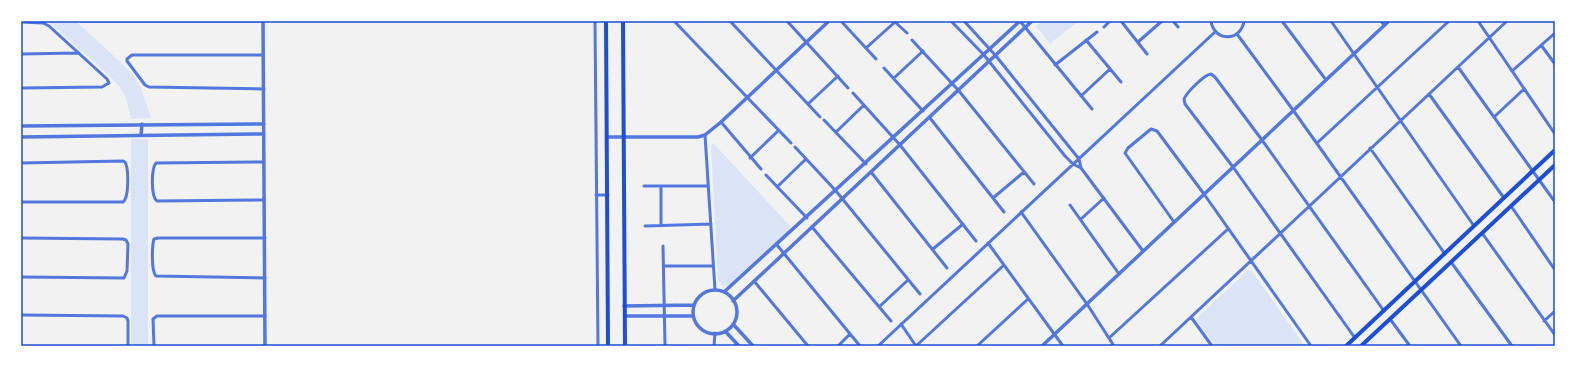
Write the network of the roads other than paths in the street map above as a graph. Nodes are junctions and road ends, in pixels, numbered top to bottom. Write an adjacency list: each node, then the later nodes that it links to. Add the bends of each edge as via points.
1 (81, 21): 2 (street)
2 (262, 21): 52 (street)
3 (595, 21): 133 (street)
4 (606, 21): 100 (main road)
5 (623, 21): 101 (main road)
6 (674, 21): 78 (street)
7 (730, 21): 62 (street)
8 (787, 21): 42 (street)
9 (829, 21): 42 (street)
10 (841, 21): 45 (street)
11 (952, 21): 53 (street)
12 (964, 21): 46 (street)
13 (1020, 21): 33 (street); 46 (street)
14 (1032, 21): 33 (street)
15 (1110, 21): 31 (street)
16 (1121, 21): 43 (street)
17 (1162, 21): 43 (street)
18 (1173, 21): 32 (street)
19 (1211, 21): 35 (street)
20 (1244, 21): 38 (street)
21 (1282, 21): 66 (street)
22 (1331, 21): 51 (street)
23 (1381, 21): 30 (street)
24 (1389, 21): 30 (street)
25 (1449, 21): 69 (street)
26 (1478, 21): 39 (street)
27 (1507, 21): 39 (street)
28 (21, 22): 48 (street, via 46,24)
29 (895, 22): 36 (street); 45 (street)
30 (1384, 25): 51 (street)
31 (1104, 26)
32 (1178, 27)
33 (1025, 28): 54 (street); 58 (street)
34 (1096, 32): 41 (street)
35 (1215, 32): 38 (street, via 1223,37); 112 (street)
36 (907, 33)
37 (1555, 33): 44 (street)
38 (1237, 34): 82 (street)
39 (1489, 38): 59 (street); 63 (street)
40 (912, 40): 47 (street)
41 (1086, 40): 58 (street); 61 (street)
42 (806, 42): 62 (street); 64 (street)
43 (1138, 42): 50 (street)
44 (1541, 45): 57 (street); 63 (street)
45 (866, 48): 55 (street)
46 (990, 50): 53 (street); 54 (street)
47 (923, 51): 65 (street); 68 (street)
48 (79, 53): 49 (street); 70 (street, via 107,79 109,84)
49 (21, 54)
50 (1147, 54)
51 (1354, 54): 66 (street); 69 (street)
52 (263, 55): 72 (street); 72 (street, via 132,55 127,61 148,87)
53 (984, 55): 56 (street); 68 (street)
54 (996, 56): 56 (street); 112 (street)
55 (876, 59)
56 (989, 62): 74 (street); 116 (street)
57 (1555, 64)
58 (1055, 65): 77 (street)
59 (1458, 67): 76 (street); 85 (street)
60 (884, 68): 65 (street)
61 (1110, 69): 67 (street); 77 (street)
62 (776, 70): 78 (street); 79 (street)
63 (1512, 71): 73 (street)
64 (838, 76): 71 (street); 79 (street)
65 (894, 78): 83 (street)
66 (1326, 80): 82 (street)
67 (1121, 82)
68 (953, 84): 74 (street); 83 (street)
69 (1377, 87): 88 (street); 105 (street)
70 (21, 88)
71 (848, 88)
72 (264, 89): 91 (street)
73 (1524, 89): 85 (street); 96 (street)
74 (959, 91): 86 (street); 122 (street)
75 (853, 93): 80 (street)
76 (1428, 94): 88 (street); 139 (street)
77 (1081, 96): 81 (street)
78 (748, 97): 89 (street); 93 (street)
79 (808, 104): 84 (street)
80 (864, 105): 94 (street); 102 (street)
81 (1092, 109)
82 (1294, 110): 103 (street); 105 (street)
83 (923, 111): 102 (street)
84 (820, 117)
85 (1494, 117): 123 (street)
86 (930, 118): 106 (street); 137 (street)
87 (824, 120): 94 (street)
88 (1400, 120): 108 (street); 155 (street)
89 (721, 122): 98 (street); 110 (street)
90 (142, 124): 91 (street); 92 (street); 97 (street)
91 (264, 124): 95 (street)
92 (21, 126)
93 (779, 130): 104 (street); 110 (street)
94 (836, 132): 115 (street)
95 (264, 134): 97 (street); 114 (street)
96 (1555, 134)
97 (141, 135): 99 (street)
98 (705, 135): 101 (street); 130 (street)
99 (21, 137)
100 (608, 137): 101 (street); 135 (main road)
101 (623, 137): 191 (main road)
102 (894, 138): 106 (street); 115 (street)
103 (1262, 140): 118 (street); 118 (street, via 1213,75 1207,75 1186,94 1185,104); 144 (street)
104 (791, 143)
105 (1317, 144): 125 (street)
106 (900, 145): 121 (street); 152 (street)
107 (795, 147): 111 (street)
108 (1370, 148): 125 (street); 169 (street)
109 (1555, 150): 123 (main road)
110 (750, 158): 120 (street)
111 (806, 159): 131 (street); 132 (street)
112 (1079, 159): 116 (street); 119 (street)
113 (21, 162): 141 (street, via 126,162 127,167 125,201)
114 (264, 162): 140 (street); 140 (street, via 156,163 153,168 155,201)
115 (866, 164): 132 (street)
116 (1073, 164): 119 (street); 147 (street)
117 (1555, 165): 126 (main road)
118 (1233, 167): 134 (street); 158 (street)
119 (1081, 168): 138 (street)
120 (761, 169)
121 (871, 172): 136 (street); 166 (street)
122 (1024, 172): 127 (street); 137 (street)
123 (1532, 172): 126 (street); 139 (main road)
124 (766, 175): 131 (street)
125 (1340, 176): 144 (street); 182 (street)
126 (1538, 180): 142 (street); 145 (main road)
127 (1034, 184)
128 (644, 186): 129 (street)
129 (661, 186): 130 (street); 153 (street)
130 (708, 186): 151 (street)
131 (777, 187): 148 (street)
132 (836, 191): 136 (street); 148 (street)
133 (596, 194): 135 (street); 217 (street)
134 (1204, 194): 150 (street); 150 (street, via 1155,129 1146,132 1128,148 1126,153); 157 (street)
135 (608, 195): 218 (main road)
136 (842, 198): 156 (street); 180 (street)
137 (993, 198): 146 (street)
138 (1104, 198): 149 (street); 167 (street)
139 (1504, 198): 155 (main road)
140 (264, 200): 161 (street)
141 (21, 202)
142 (1555, 202)
143 (1070, 205): 149 (street)
144 (1308, 206): 158 (street); 194 (street)
145 (1511, 206): 159 (main road); 176 (street)
146 (1004, 212)
147 (1021, 212): 163 (street); 189 (street)
148 (807, 218): 164 (street)
149 (1081, 219): 177 (street)
150 (1174, 222): 167 (street)
151 (710, 224): 153 (street); 174 (street)
152 (963, 224): 162 (street); 166 (street)
153 (661, 225): 154 (street)
154 (645, 226)
155 (1474, 226): 169 (main road)
156 (812, 227): 168 (street); 193 (street)
157 (1228, 229): 170 (street); 212 (street)
158 (1280, 233): 170 (street); 213 (street)
159 (1482, 233): 171 (main road); 204 (street)
160 (21, 238): 178 (street, via 123,239 128,244 128,272 122,278)
161 (264, 238): 179 (street); 179 (street, via 156,238 153,244 153,271 159,277)
162 (976, 241)
163 (988, 243): 172 (street); 206 (street)
164 (777, 245): 168 (street); 185 (street)
165 (663, 246): 173 (street)
166 (933, 249): 175 (street)
167 (1143, 251): 177 (street)
168 (784, 253): 181 (street); 209 (street)
169 (1445, 254): 182 (main road)
170 (1251, 261): 201 (street); 235 (street)
171 (1451, 262): 184 (main road); 240 (street)
172 (1004, 265): 187 (street); 228 (street)
173 (664, 266): 174 (street); 192 (street)
174 (713, 266): 183 (street)
175 (947, 268)
176 (1555, 270)
177 (1119, 274): 189 (street)
178 (21, 277)
179 (265, 278): 197 (street)
180 (908, 280): 186 (street); 193 (street)
181 (754, 281): 188 (street); 224 (street)
182 (1414, 282): 184 (street); 194 (main road)
183 (715, 290): 185 (street); 190 (street, via 705,292)
184 (1421, 290): 202 (main road); 239 (street)
185 (724, 292): 188 (street)
186 (920, 294)
187 (1028, 299): 210 (street); 229 (street)
188 (733, 301): 205 (street, via 736,315)
189 (1087, 304): 210 (street); 212 (street)
190 (694, 305): 192 (street); 200 (street)
191 (624, 306): 192 (street); 198 (main road)
192 (665, 306): 199 (street)
193 (879, 307): 203 (street)
194 (1384, 311): 213 (main road)
195 (1555, 311): 204 (street)
196 (21, 315): 214 (street, via 123,316 128,321)
197 (265, 316): 215 (street, via 160,315 155,317 153,323); 216 (street)
198 (624, 316): 199 (street); 219 (main road)
199 (665, 316): 200 (street); 220 (street)
200 (693, 316): 208 (street, via 698,326)
201 (1191, 317): 233 (street); 234 (street)
202 (1390, 319): 237 (main road); 238 (street)
203 (891, 321)
204 (1544, 321): 211 (street)
205 (733, 324): 207 (street); 223 (street)
206 (901, 324): 227 (street); 228 (street)
207 (725, 331): 208 (street); 222 (street)
208 (715, 334): 221 (street)
209 (850, 334): 225 (street); 226 (street)
210 (1055, 334): 230 (street); 231 (street)
211 (1555, 335)
212 (1109, 338): 232 (street)
213 (1355, 338): 236 (main road)
214 (128, 346)
215 (154, 346)
216 (265, 346)
217 (598, 346)
218 (608, 346)
219 (625, 346)
220 (666, 346)
221 (714, 346)
222 (739, 346)
223 (753, 346)
224 (808, 346)
225 (838, 346)
226 (860, 346)
227 (878, 346)
228 (916, 346)
229 (977, 346)
230 (1042, 346)
231 (1063, 346)
232 (1114, 346)
233 (1161, 346)
234 (1212, 346)
235 (1311, 346)
236 (1346, 346)
237 (1362, 346)
238 (1410, 346)
239 (1461, 346)
240 (1512, 346)

